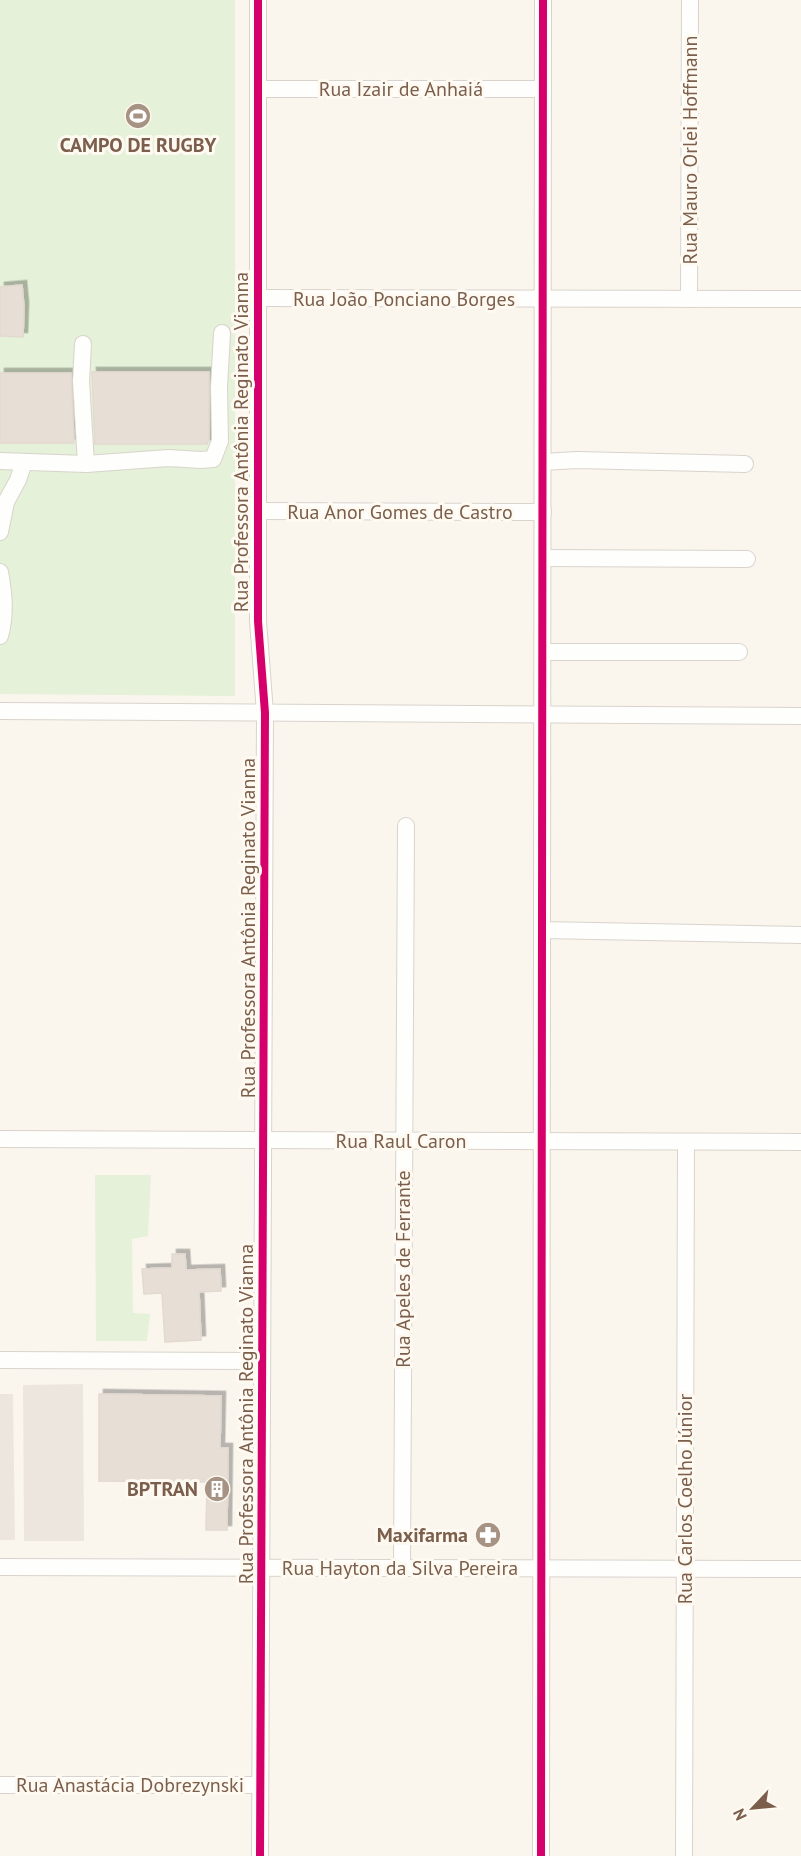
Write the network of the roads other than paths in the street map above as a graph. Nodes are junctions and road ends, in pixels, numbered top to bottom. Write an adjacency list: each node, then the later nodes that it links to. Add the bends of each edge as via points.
1 (258, 0): 4 (street, Rua Professora Antônia Reginato Vianna)
2 (543, 0): 5 (street)
3 (690, 0): 8 (street, Rua Mauro Orlei Hoffmann)
4 (258, 89): 5 (street, Rua Izair de Anhaiá); 6 (street, Rua Professora Antônia Reginato Vianna)
5 (543, 89): 7 (street)
6 (258, 298): 7 (street, Rua João Ponciano Borges); 17 (street, Rua Professora Antônia Reginato Vianna)
7 (543, 299): 8 (street, Rua João Ponciano Borges); 14 (street)
8 (689, 299): 9 (street, Rua João Ponciano Borges)
9 (801, 299)
10 (222, 333): 15 (street, via 220,441 213,459)
11 (83, 344): 15 (street)
12 (0, 461): 13 (street)
13 (24, 462): 15 (street); 19 (street, via 6,502)
14 (543, 462): 16 (street); 18 (street)
15 (86, 464)
16 (745, 464)
17 (258, 511): 18 (street, Rua Anor Gomes de Castro); 27 (street, Rua Professora Antônia Reginato Vianna, via 258,621)
18 (543, 512): 20 (street)
19 (0, 532)
20 (543, 558): 21 (street); 24 (street)
21 (747, 559)
22 (0, 572): 23 (street, via 4,593)
23 (0, 636)
24 (543, 651): 25 (street); 28 (street)
25 (739, 652)
26 (0, 711): 27 (street)
27 (265, 713): 28 (street); 34 (street, Rua Professora Antônia Reginato Vianna)
28 (542, 714): 29 (street); 31 (street)
29 (801, 716)
30 (406, 826): 35 (street, Rua Apeles de Ferrante)
31 (542, 930): 32 (street); 36 (street)
32 (801, 935)
33 (0, 1139): 34 (street, Rua Raul Caron)
34 (264, 1140): 35 (street, Rua Raul Caron); 40 (street, Rua Professora Antônia Reginato Vianna)
35 (404, 1141): 36 (street, Rua Raul Caron); 43 (street, Rua Apeles de Ferrante)
36 (542, 1141): 37 (street, Rua Raul Caron); 44 (street)
37 (686, 1142): 38 (street, Rua Raul Caron); 45 (street, Rua Carlos Coelho Júnior)
38 (801, 1142)
39 (0, 1360): 40 (street)
40 (262, 1361): 42 (street, Rua Professora Antônia Reginato Vianna)
41 (0, 1567): 42 (street, Rua Hayton da Silva Pereira)
42 (261, 1568): 43 (street, Rua Hayton da Silva Pereira); 48 (street, Rua Professora Antônia Reginato Vianna)
43 (402, 1568): 44 (street, Rua Hayton da Silva Pereira)
44 (541, 1569): 45 (street, Rua Hayton da Silva Pereira); 50 (street)
45 (685, 1569): 46 (street, Rua Hayton da Silva Pereira); 51 (street, Rua Carlos Coelho Júnior)
46 (801, 1569)
47 (0, 1785): 48 (street, Rua Anastácia Dobrezynski)
48 (261, 1785): 49 (street, Rua Professora Antônia Reginato Vianna)
49 (260, 1856)
50 (541, 1856)
51 (684, 1856)

